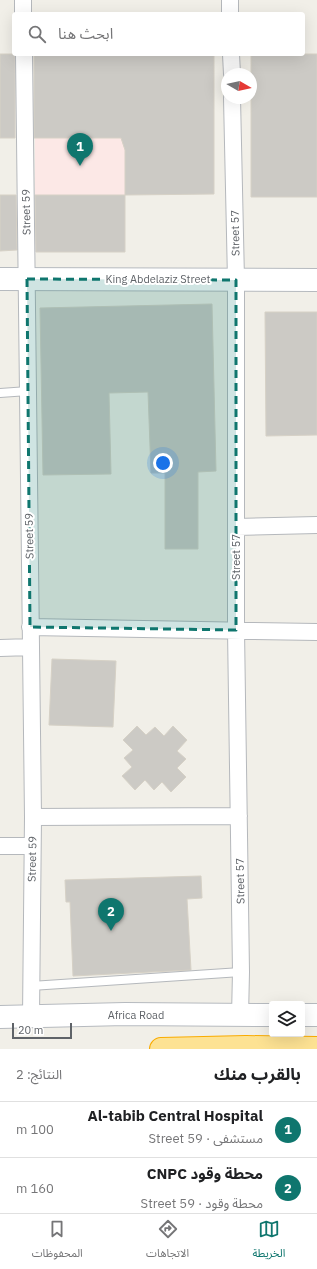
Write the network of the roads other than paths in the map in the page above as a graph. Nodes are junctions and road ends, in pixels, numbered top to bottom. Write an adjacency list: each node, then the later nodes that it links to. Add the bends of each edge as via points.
1 (23, 0): 3 (street)
2 (230, 0): 4 (street)
3 (24, 12)
4 (230, 12)
5 (24, 56): 10 (street, Street 59)
6 (231, 56): 7 (street)
7 (232, 68)
8 (232, 104): 11 (street, Street 57)
9 (0, 279): 10 (street, King Abdelaziz Street)
10 (27, 279): 11 (street, King Abdelaziz Street); 13 (street, Street 59)
11 (236, 280): 12 (street, King Abdelaziz Street); 16 (street, Street 57)
12 (317, 280)
13 (28, 391): 14 (lane); 17 (street, Street 59)
14 (0, 393)
15 (317, 525): 16 (street)
16 (236, 527): 18 (street, Street 57)
17 (30, 627): 18 (street); 20 (street, Street 59)
18 (236, 630): 19 (street); 22 (street, Street 57)
19 (317, 632)
20 (31, 647): 21 (street); 23 (street, Street 59)
21 (0, 648)
22 (239, 816): 23 (street); 26 (street, Street 57)
23 (33, 817): 25 (street, Street 59)
24 (0, 846): 25 (street)
25 (32, 846): 27 (street, Street 59)
26 (241, 972): 27 (lane); 31 (street, Street 57)
27 (31, 986): 33 (street, Street 59)
28 (269, 1015): 31 (street, Africa Road)
29 (305, 1015): 30 (street)
30 (317, 1015)
31 (240, 1016): 33 (street, Africa Road, via 125,1014)
32 (0, 1017): 33 (street, Africa Road)
33 (31, 1017)
34 (317, 1048): 35 (highway)
35 (161, 1049)

